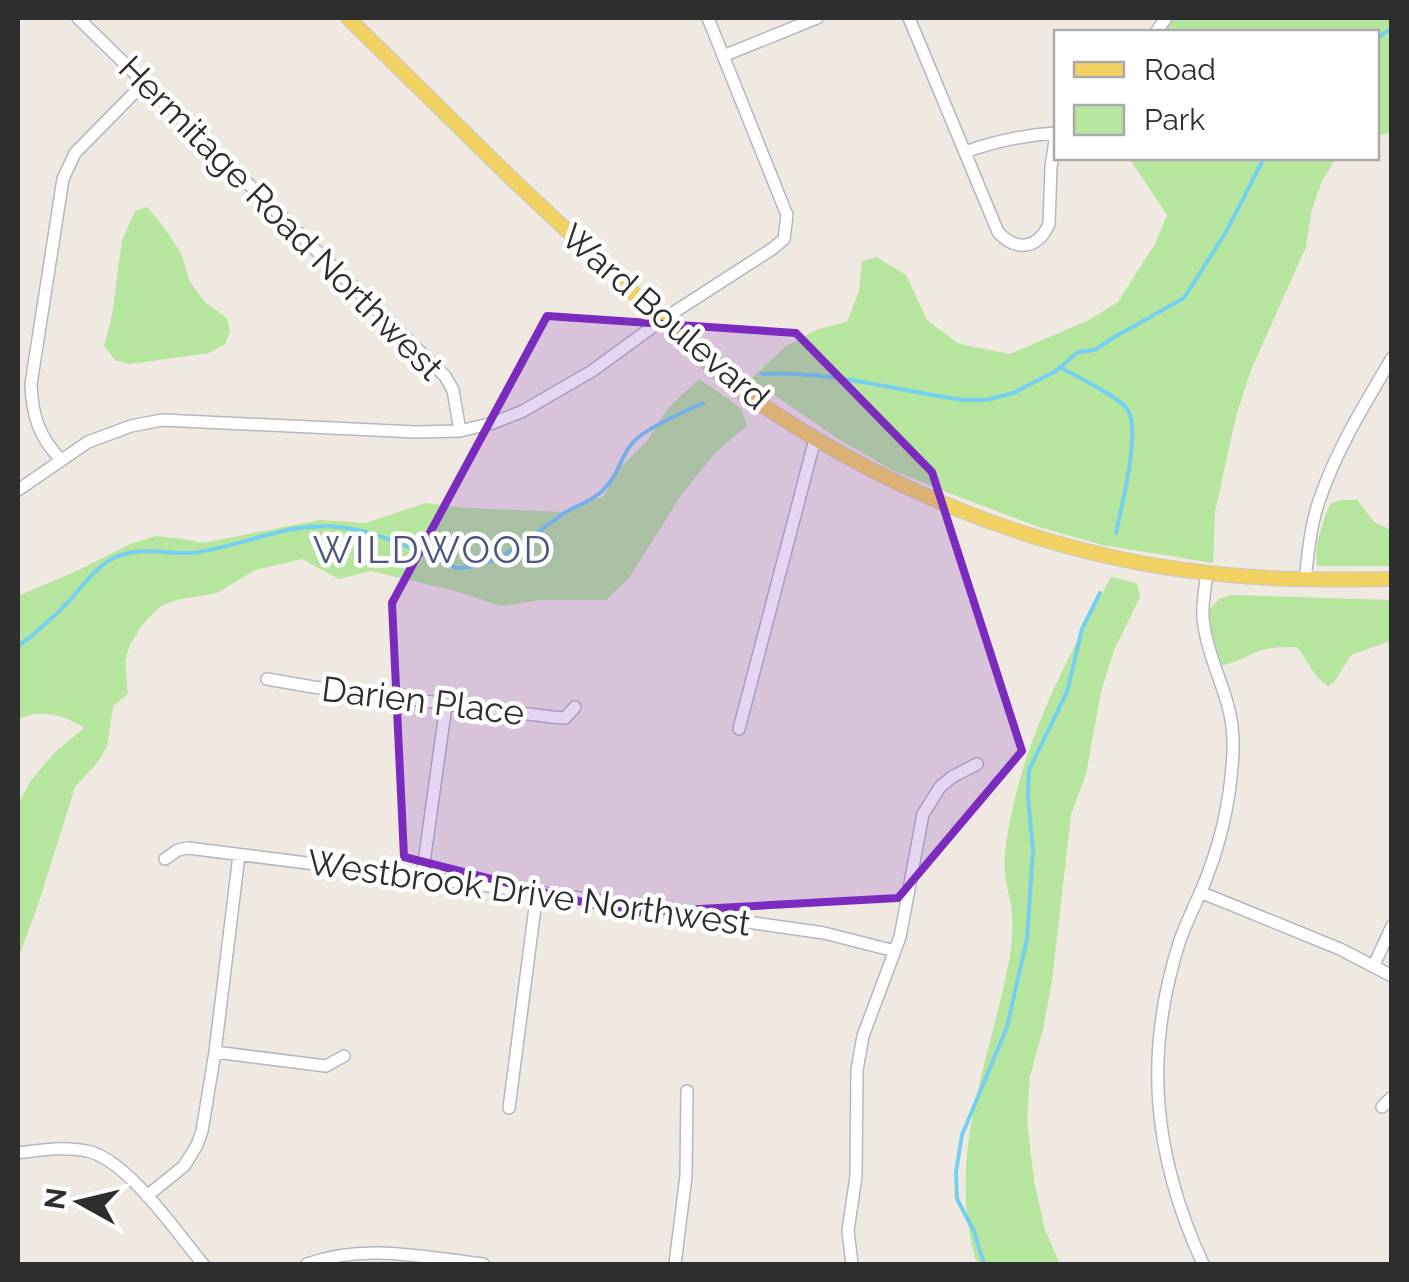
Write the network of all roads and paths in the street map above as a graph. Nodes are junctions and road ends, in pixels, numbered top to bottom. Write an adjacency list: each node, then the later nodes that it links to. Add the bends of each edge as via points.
1 (78, 18): 7 (street, Hermitage Road Northwest)
2 (348, 18): 11 (main road, Ward Boulevard)
3 (708, 18): 6 (street)
4 (817, 18): 6 (street)
5 (909, 18): 10 (street)
6 (724, 56): 11 (street, via 787,216 784,239)
7 (144, 83): 13 (street, Hermitage Road Northwest, via 445,376); 15 (street, via 75,153 63,179 32,384 37,428)
8 (1054, 133): 10 (street, via 1000,139)
9 (1054, 147): 10 (street, via 1049,224 1038,241 1018,244 998,232)
10 (965, 152)
11 (662, 320): 13 (street, via 542,401); 14 (main road, Ward Boulevard, via 726,380)
12 (1392, 358): 19 (street, via 1323,491)
13 (460, 431): 15 (street, via 162,420 88,442)
14 (815, 439): 17 (main road, Ward Boulevard, via 924,496 1013,530); 23 (street)
15 (60, 460): 16 (street)
16 (18, 490)
17 (1208, 573): 19 (main road, Ward Boulevard); 29 (street, via 1204,619 1229,707 1233,762 1223,827)
18 (1392, 579): 19 (main road, Ward Boulevard)
19 (1306, 580)
20 (267, 679): 21 (street, Darien Place)
21 (446, 705): 22 (street, Darien Place, via 564,718); 27 (street)
22 (575, 707)
23 (739, 729)
24 (978, 764): 31 (street, via 940,787 923,814)
25 (239, 855): 26 (street, Westbrook Drive Northwest, via 188,848); 27 (street, Westbrook Drive Northwest); 34 (street)
26 (165, 859)
27 (422, 878): 28 (street, Westbrook Drive Northwest)
28 (537, 892): 31 (street, Westbrook Drive Northwest, via 824,933); 37 (street)
29 (1200, 892): 32 (street); 45 (street, via 1168,981 1158,1096 1172,1185)
30 (1392, 926): 32 (street)
31 (895, 950): 44 (street, via 857,1058)
32 (1374, 965): 33 (street)
33 (1392, 976)
34 (215, 1052): 35 (street, via 326,1066); 39 (street, via 197,1145 184,1166)
35 (344, 1056)
36 (687, 1091): 43 (street)
37 (510, 1108)
38 (18, 1153): 39 (street, via 87,1151 108,1160)
39 (147, 1196): 40 (street)
40 (203, 1264)
41 (306, 1264): 42 (street, via 375,1252)
42 (482, 1264)
43 (675, 1264)
44 (852, 1264)
45 (1203, 1264)

